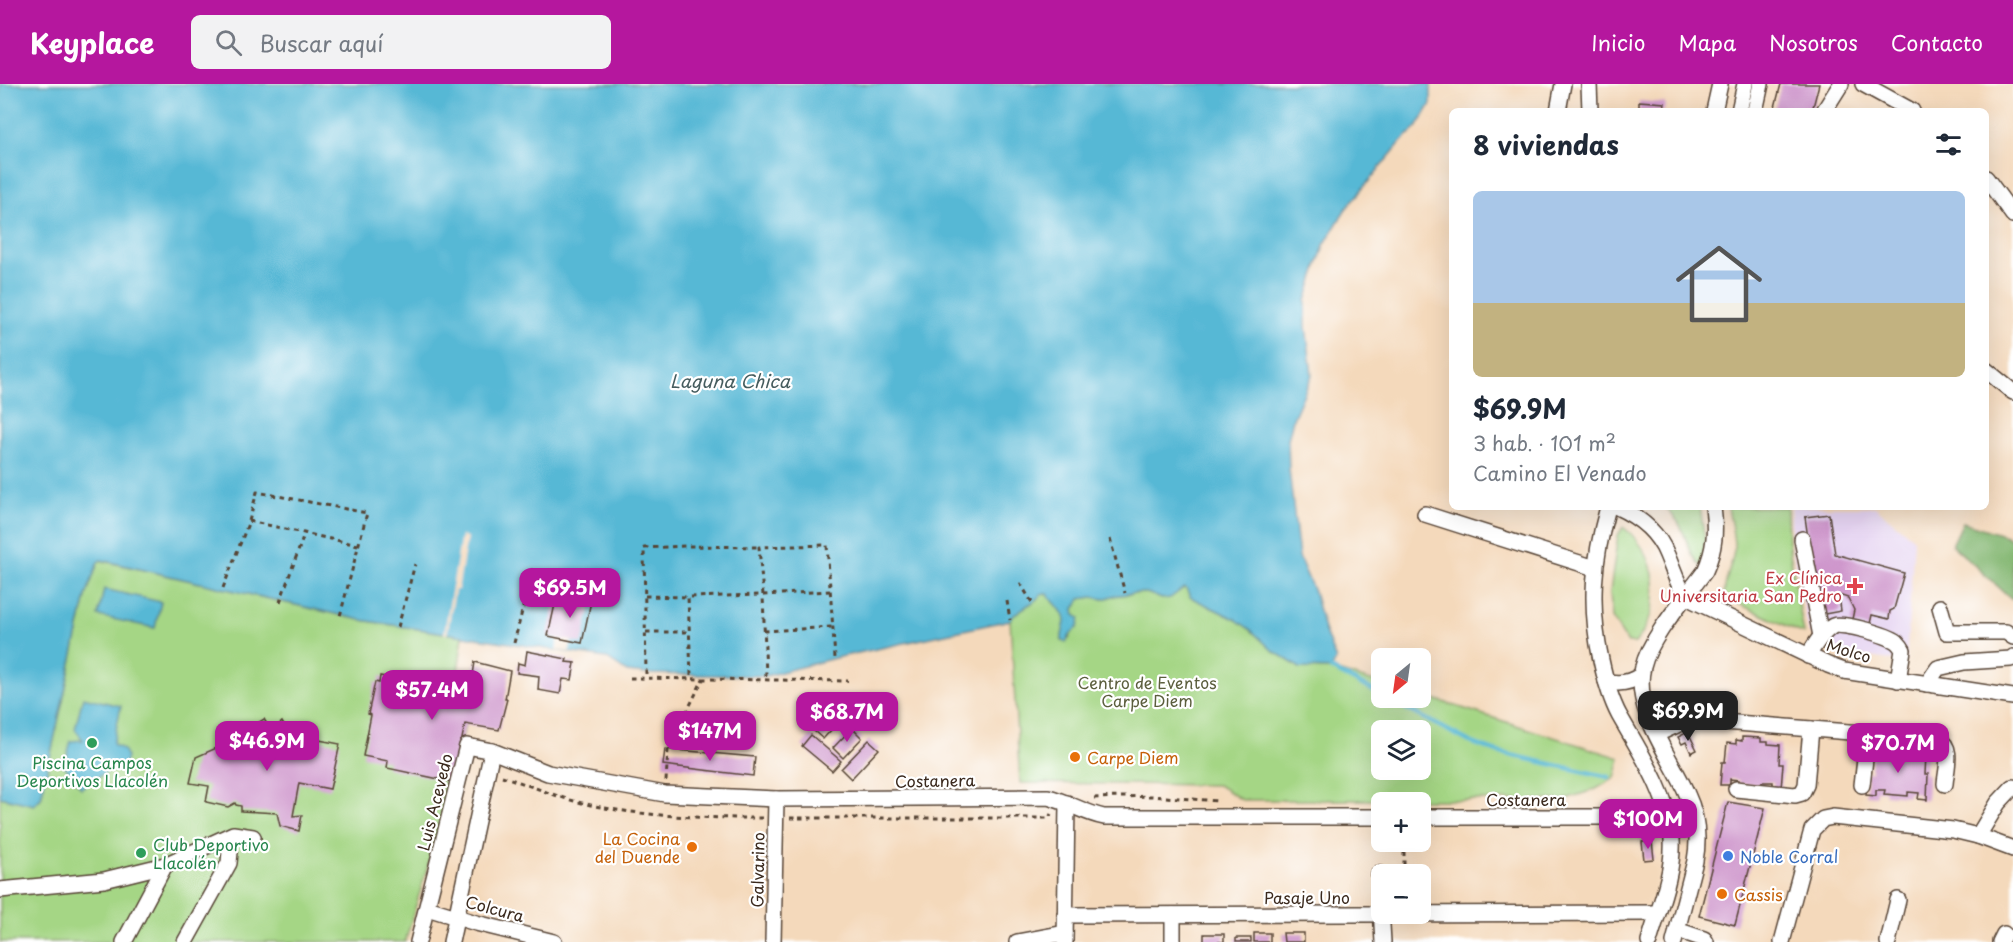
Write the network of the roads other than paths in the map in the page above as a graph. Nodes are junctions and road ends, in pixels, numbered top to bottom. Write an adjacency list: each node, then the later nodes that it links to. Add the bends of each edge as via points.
1 (1563, 84): 8 (street)
2 (1589, 84): 9 (street)
3 (1720, 84): 10 (street)
4 (1745, 84): 11 (street)
5 (1761, 84): 12 (street)
6 (1841, 84): 13 (street)
7 (1863, 84): 14 (street)
8 (1559, 108)
9 (1590, 108)
10 (1715, 108)
11 (1740, 108)
12 (1756, 108)
13 (1826, 108)
14 (1907, 108)
15 (1989, 182): 16 (street)
16 (2013, 215)
17 (1989, 372): 18 (street)
18 (2013, 392)
19 (1607, 510): 24 (street)
20 (1623, 510): 25 (street, via 1641,520 1656,535)
21 (1713, 510): 25 (street, via 1712,552 1705,571)
22 (1425, 514): 24 (street)
23 (1802, 538): 27 (street)
24 (1595, 568): 33 (street, via 1594,630)
25 (1686, 597): 29 (street, Molco); 31 (street, via 1655,640)
26 (1940, 607): 28 (street, via 1947,632 2006,632)
27 (1821, 636): 29 (street); 32 (street, via 1841,624 1899,643 1903,650)
28 (2013, 637)
29 (1808, 656): 32 (street, Molco, via 1844,670)
30 (2013, 657): 34 (street, via 1938,668)
31 (1641, 675): 33 (street, via 1627,683); 38 (street, via 1646,709)
32 (1898, 680): 34 (street, Molco)
33 (1606, 681): 48 (street)
34 (1927, 684): 35 (street, Molco)
35 (2013, 697)
36 (1811, 729): 37 (street); 38 (street, via 1692,720); 43 (street, via 1802,793)
37 (1868, 733): 40 (street, via 1941,740 1948,750); 41 (street)
38 (1657, 734): 64 (street, via 1688,794 1696,825 1697,851)
39 (492, 751): 44 (street, Costanera, via 548,773 665,794); 56 (street, Luis Acevedo, via 467,746); 62 (street)
40 (1945, 784)
41 (1862, 785)
42 (2013, 787): 49 (street)
43 (1736, 789)
44 (776, 800): 45 (street, Costanera, via 1048,796); 71 (street, Galvarino)
45 (1066, 803): 46 (street, Costanera, via 1087,813 1117,818); 60 (street)
46 (1371, 817)
47 (1431, 817): 48 (street, Costanera)
48 (1668, 817): 59 (street, via 1672,849)
49 (1978, 836): 52 (street); 77 (street, via 1855,819 1823,819 1812,830)
50 (253, 837): 51 (street, via 233,834)
51 (224, 839): 53 (street); 67 (street, via 230,852 229,863)
52 (2013, 849)
53 (165, 865): 54 (street, via 104,880); 66 (street)
54 (0, 890)
55 (1898, 900): 78 (street)
56 (427, 908): 62 (street, Colcura); 68 (street, Luis Acevedo)
57 (1371, 914): 61 (street, Pasaje Uno)
58 (1431, 914): 59 (street, Pasaje Uno)
59 (1657, 914): 75 (street)
60 (1065, 915): 61 (street, Pasaje Uno); 65 (street)
61 (1173, 915): 73 (street)
62 (456, 917): 69 (street); 70 (street, Colcura)
63 (1382, 924): 74 (street)
64 (1675, 936): 76 (street)
65 (1065, 938): 72 (street)
66 (124, 942)
67 (186, 942)
68 (418, 942)
69 (451, 942)
70 (554, 942)
71 (773, 942)
72 (1017, 942)
73 (1173, 942)
74 (1383, 942)
75 (1649, 942)
76 (1706, 942)
77 (1782, 942)
78 (1888, 942)

